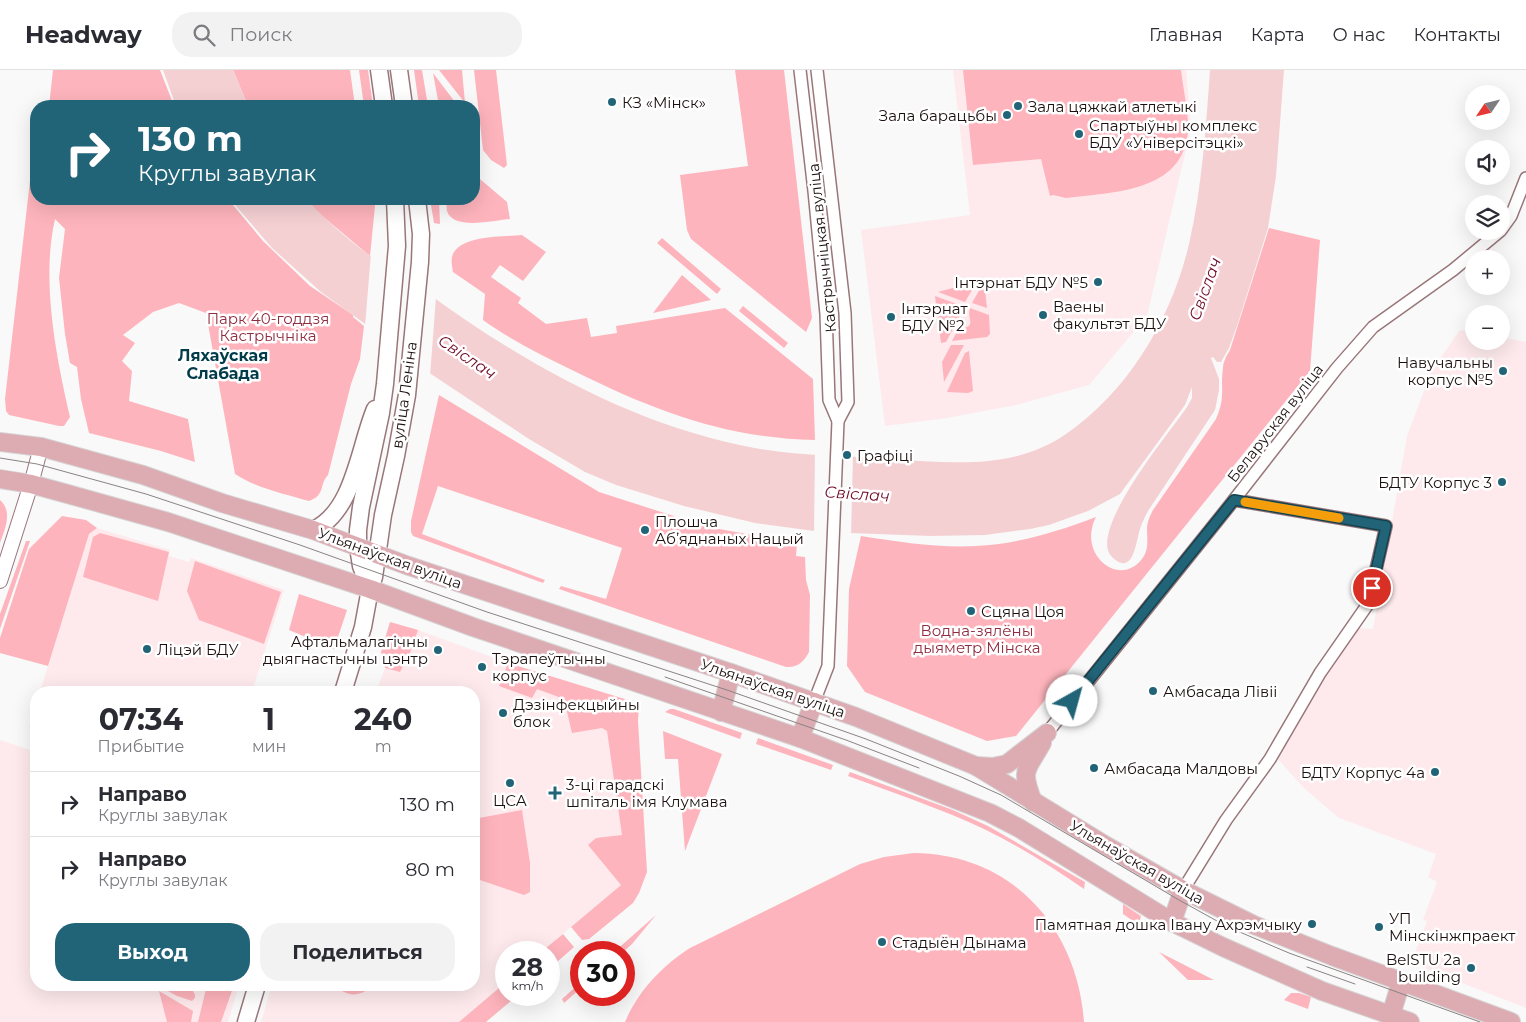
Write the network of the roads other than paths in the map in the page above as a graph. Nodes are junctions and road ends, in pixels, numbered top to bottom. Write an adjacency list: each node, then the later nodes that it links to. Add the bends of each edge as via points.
1 (379, 70): 5 (main road)
2 (398, 70): 6 (main road)
3 (800, 70): 15 (street, Кастрычніцкая вуліца, via 826,314 829,400)
4 (817, 70): 15 (street, Кастрычніцкая вуліца, via 845,313 848,402)
5 (383, 100)
6 (403, 100)
7 (1526, 178): 11 (street, Беларуская вуліца)
8 (395, 205): 14 (main road, вуліца Леніна, via 397,246)
9 (403, 205): 12 (main road, via 405,229 409,233)
10 (418, 205): 12 (main road, вуліца Леніна)
11 (1510, 218)
12 (421, 234): 23 (main road, вуліца Леніна, via 406,395)
13 (1490, 240): 20 (street, Беларуская вуліца, via 1373,327)
14 (386, 380): 21 (main road, via 344,502 329,520); 22 (main road, via 361,507)
15 (838, 421): 28 (street, Кастрычніцкая вуліца, via 828,666)
16 (0, 442): 17 (main road, Ульянаўская вуліца)
17 (41, 448): 19 (street); 21 (main road, Ульянаўская вуліца, via 143,476)
18 (0, 479): 19 (main road, Ульянаўская вуліца)
19 (31, 484): 24 (street); 25 (main road, Ульянаўская вуліца, via 168,522)
20 (1234, 500): 30 (street, Беларуская вуліца); 34 (street, via 1386,526 1368,604 1320,673 1270,759 1226,820)
21 (313, 530): 22 (main road, Ульянаўская вуліца)
22 (358, 547): 23 (main road, Ульянаўская вуліца); 25 (main road)
23 (378, 556): 25 (main road, вуліца Леніна); 26 (main road, Ульянаўская вуліца)
24 (0, 581)
25 (370, 589): 27 (main road, via 363,627); 29 (main road, Ульянаўская вуліца, via 472,628)
26 (731, 673): 28 (main road, Ульянаўская вуліца); 29 (main road)
27 (345, 686)
28 (814, 702): 31 (main road); 32 (main road, Ульянаўская вуліца)
29 (721, 712): 31 (main road, Ульянаўская вуліца)
30 (1047, 733): 32 (main road, via 1008,764); 33 (main road, via 1026,770)
31 (800, 738): 35 (main road, Ульянаўская вуліца, via 990,813)
32 (976, 766): 33 (main road, Ульянаўская вуліца)
33 (1033, 802): 34 (main road, Ульянаўская вуліца)
34 (1183, 890): 35 (main road); 36 (main road, Ульянаўская вуліца, via 1254,925)
35 (1172, 922): 38 (main road, Ульянаўская вуліца, via 1322,991)
36 (1401, 982): 38 (main road); 41 (main road, Ульянаўская вуліца)
37 (255, 991): 39 (main road)
38 (1391, 1015): 40 (main road, Ульянаўская вуліца)
39 (246, 1022)
40 (1410, 1022)
41 (1511, 1022)

